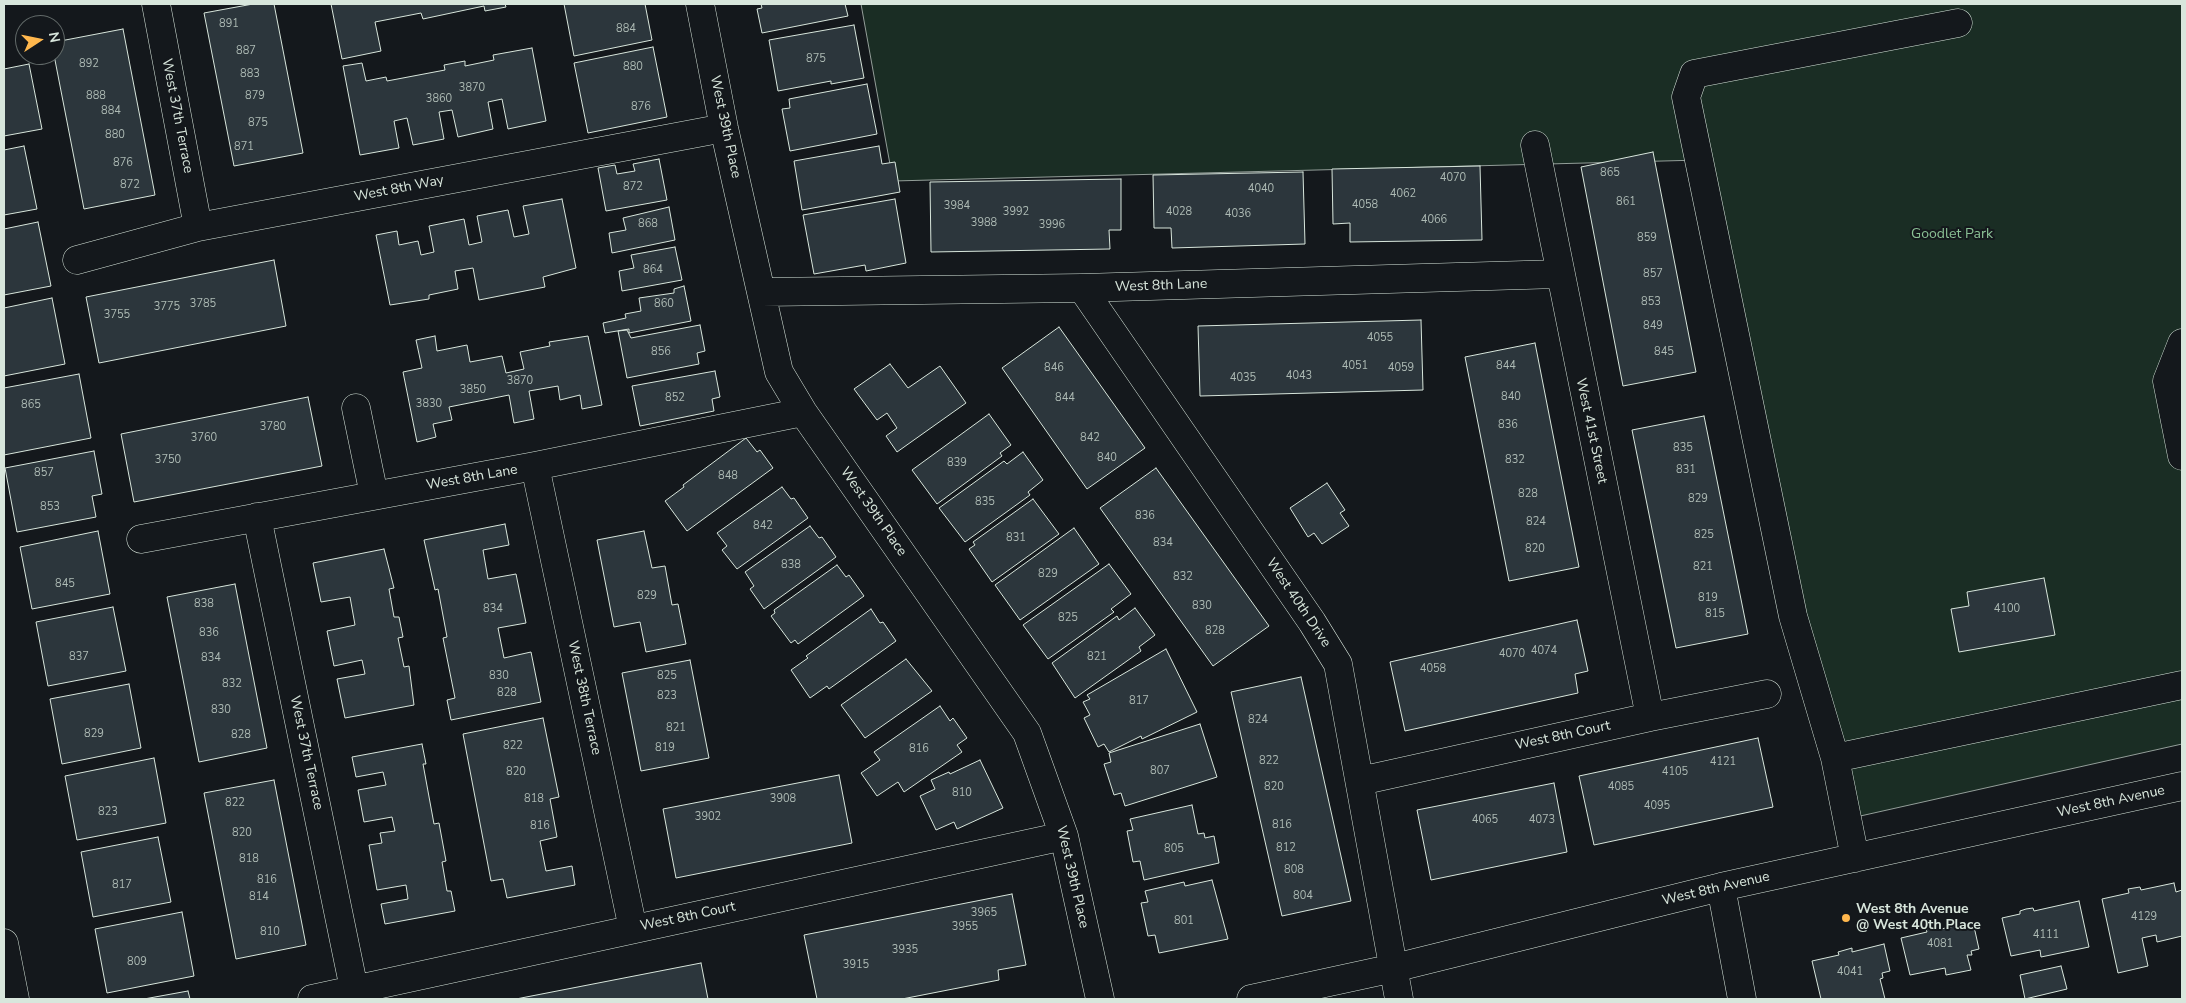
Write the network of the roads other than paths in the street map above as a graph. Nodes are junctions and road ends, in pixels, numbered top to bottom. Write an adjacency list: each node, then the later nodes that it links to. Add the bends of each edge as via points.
1 (156, 4): 6 (street, West 37th Terrace)
2 (700, 4): 4 (street, West 39th Place)
3 (1958, 22): 22 (street, via 1694,74 1686,97 1793,616)
4 (724, 128): 6 (street, West 8th Way); 10 (street, West 39th Place)
5 (1535, 145): 8 (street, West 41st Street)
6 (198, 227): 7 (street, West 8th Way)
7 (77, 260)
8 (1559, 274): 9 (street, West 8th Lane); 21 (street, West 41st Street)
9 (1082, 288): 10 (street, West 8th Lane); 23 (street, West 40th Drive, via 1338,664)
10 (762, 292): 13 (street, West 39th Place, via 779,372)
11 (2182, 344): 14 (street, via 2167,381)
12 (356, 408): 16 (street)
13 (803, 412): 15 (street, West 8th Lane); 25 (street, West 39th Place, via 1027,733)
14 (2182, 456)
15 (535, 466): 16 (street, West 8th Lane); 28 (street, West 38th Terrace)
16 (374, 495): 17 (street, West 8th Lane)
17 (257, 517): 18 (street, West 8th Lane); 31 (street, West 37th Terrace)
18 (141, 539)
19 (2182, 685): 22 (street)
20 (1767, 694): 21 (street, West 8th Court)
21 (1650, 716): 23 (street, West 8th Court)
22 (1835, 758): 26 (street)
23 (1360, 781): 30 (street, West 40th Drive)
24 (2182, 786): 26 (street, West 8th Avenue)
25 (1064, 836): 28 (street, West 8th Court); 34 (street, West 39th Place)
26 (1854, 858): 27 (street, West 8th Avenue)
27 (1721, 887): 30 (street, West 8th Avenue); 37 (street)
28 (633, 929): 31 (street, West 8th Court)
29 (4, 943): 32 (street)
30 (1394, 968): 35 (street, West 8th Avenue); 36 (street)
31 (354, 989): 33 (street, West 8th Court)
32 (15, 999)
33 (312, 999)
34 (1100, 999)
35 (1251, 999)
36 (1399, 999)
37 (1742, 999)

